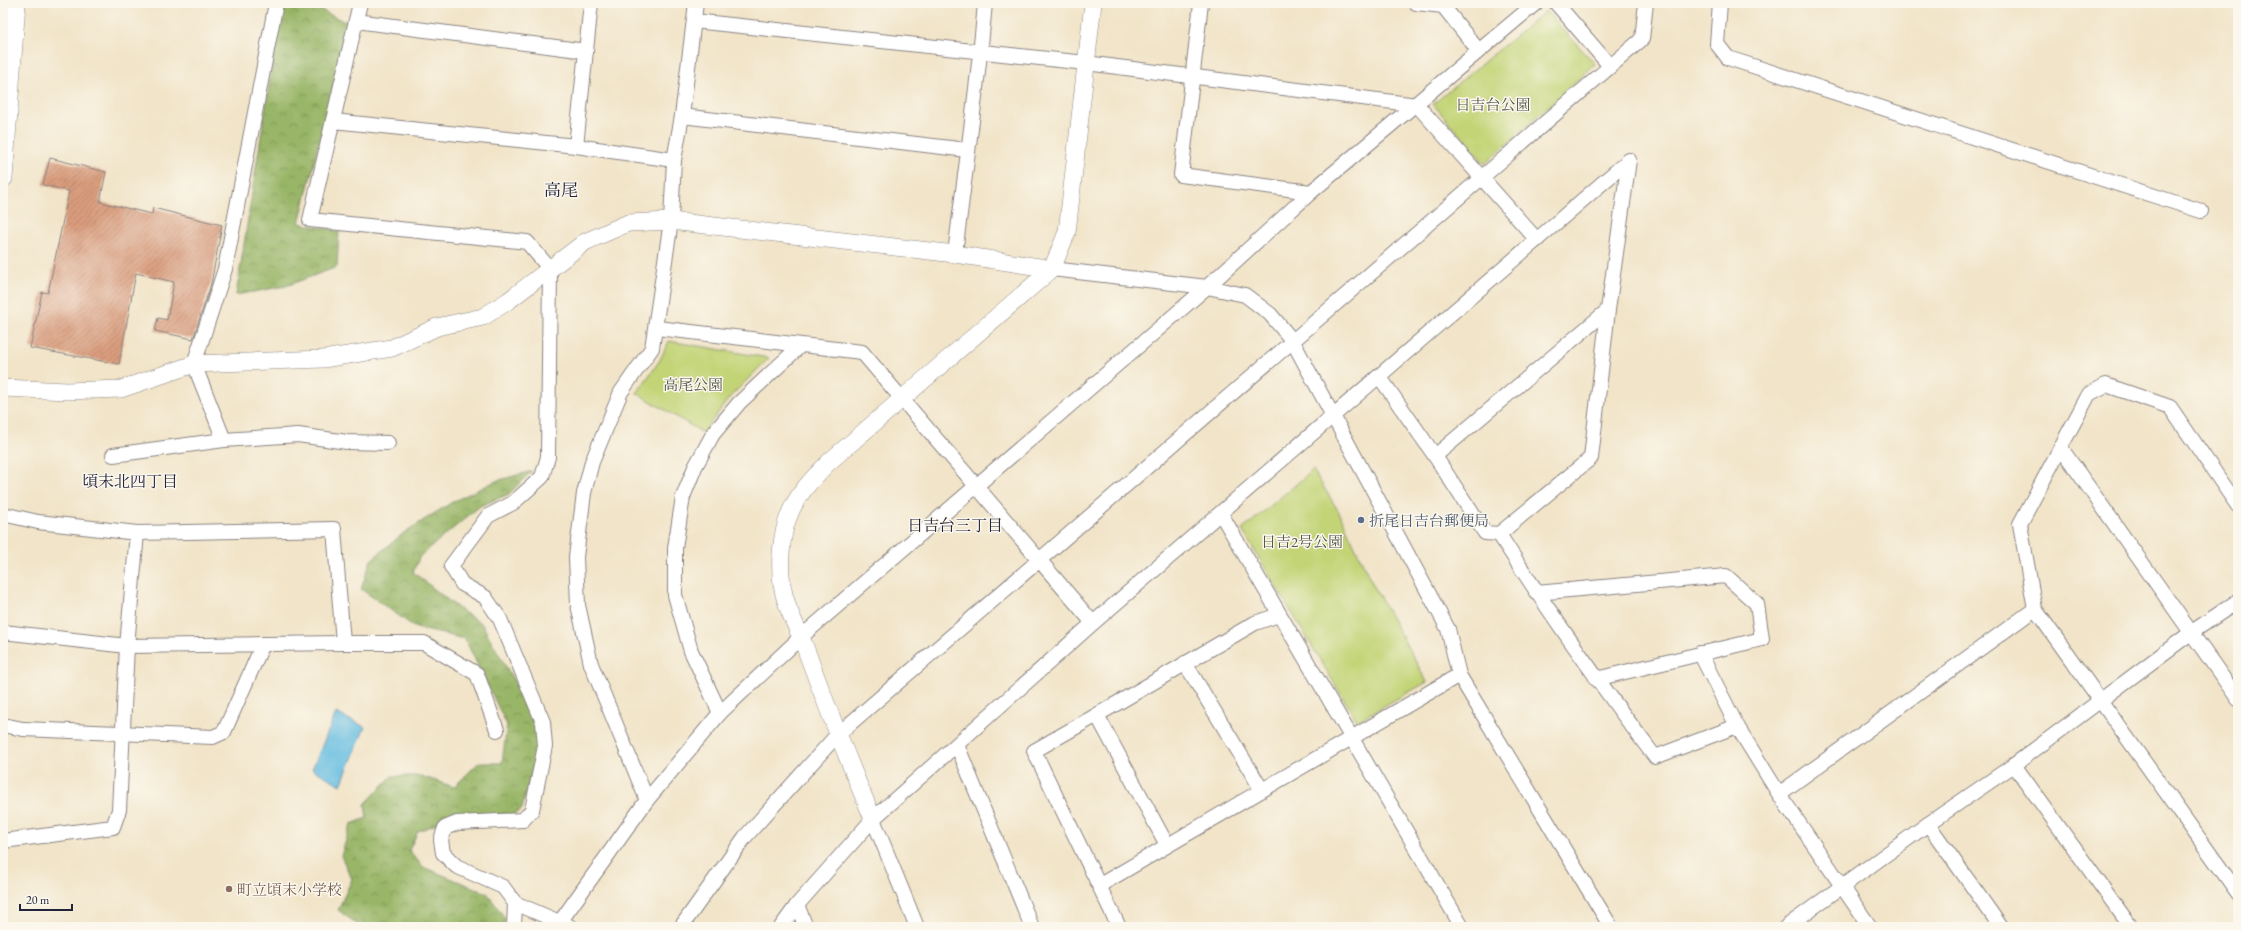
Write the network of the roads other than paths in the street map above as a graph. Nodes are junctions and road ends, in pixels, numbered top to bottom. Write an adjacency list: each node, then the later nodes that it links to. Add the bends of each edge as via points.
1 (16, 3): 29 (main road)
2 (276, 3): 43 (street, via 225,269)
3 (360, 3): 15 (street)
4 (592, 3): 18 (street)
5 (696, 3): 16 (street)
6 (985, 3): 19 (street)
7 (1093, 3): 20 (street)
8 (1202, 3): 22 (street)
9 (1416, 3): 14 (street)
10 (1536, 3): 17 (street)
11 (1556, 3): 21 (street)
12 (1646, 3): 21 (street, via 1642,39)
13 (1720, 3): 32 (street, via 1717,44 1728,58)
14 (1444, 4): 17 (street)
15 (356, 21): 18 (street); 25 (street)
16 (694, 21): 19 (street); 24 (street)
17 (1478, 50): 23 (street)
18 (586, 51): 26 (street)
19 (981, 52): 20 (street); 27 (street)
20 (1086, 63): 22 (street); 37 (street, via 1067,232)
21 (1610, 66): 30 (street)
22 (1193, 76): 23 (street); 31 (street, via 1181,175)
23 (1417, 104): 30 (street); 31 (street)
24 (682, 116): 27 (street); 28 (street)
25 (333, 121): 26 (street); 36 (street, via 310,220 527,242)
26 (576, 146): 28 (street)
27 (967, 150): 35 (street)
28 (674, 160): 33 (street)
29 (3, 178)
30 (1482, 179): 34 (street); 41 (street)
31 (1311, 192): 38 (street)
32 (2201, 211)
33 (671, 221): 35 (street); 36 (street, via 628,223 585,242); 40 (street)
34 (1537, 240): 39 (street, via 1629,160); 44 (street)
35 (955, 254): 37 (street)
36 (550, 269): 43 (street, via 483,317 437,327 392,348 323,359); 97 (street, via 548,457 542,477 513,503 488,516 451,566 462,584 485,597 500,619 544,722 545,746 532,810 523,820 457,823 445,828 441,840 442,853 456,866 502,887)
37 (1052, 269): 38 (street); 46 (street)
38 (1207, 287): 41 (street, via 1245,295 1270,314); 53 (street)
39 (1608, 310): 52 (street); 58 (street, via 1591,458)
40 (657, 328): 42 (street); 89 (street, via 652,348 621,392 592,462 584,493 576,557 578,605 591,664)
41 (1292, 340): 47 (street); 59 (street)
42 (800, 346): 46 (street, via 862,352); 77 (street, via 739,403 713,434 695,467 683,497 675,548 675,595 691,650)
43 (194, 364): 45 (street, via 120,389 67,391); 48 (street)
44 (1379, 376): 47 (street); 52 (street)
45 (3, 388)
46 (903, 399): 53 (street); 67 (street, via 829,462 803,488 788,518 781,554 782,584 787,606)
47 (1334, 416): 56 (street); 73 (street, via 1448,629)
48 (224, 440): 49 (street, via 298,435 347,442); 51 (street)
49 (388, 443)
50 (2061, 448): 54 (street, via 2089,394 2106,385 2170,407); 62 (street, via 2020,524); 66 (street)
51 (113, 455)
52 (1435, 456): 58 (street, via 1485,533)
53 (976, 488): 59 (street); 67 (street)
54 (2238, 506)
55 (3, 514): 57 (street, via 38,522)
56 (1221, 514): 63 (street); 64 (street)
57 (137, 533): 68 (street, via 334,529); 70 (street)
58 (1499, 534): 60 (street)
59 (1039, 559): 64 (street); 83 (street)
60 (1536, 593): 71 (street, via 1726,576 1757,604 1762,639); 74 (street)
61 (2238, 601): 66 (street)
62 (2035, 609): 76 (street); 88 (street)
63 (1279, 615): 72 (street, via 1255,622); 84 (street)
64 (1093, 623): 85 (street)
65 (3, 632): 70 (street)
66 (2192, 632): 75 (street); 76 (street)
67 (801, 637): 77 (street); 83 (street)
68 (343, 643): 69 (street); 81 (street, via 424,642 477,674)
69 (263, 644): 70 (street); 82 (street, via 224,732 213,737)
70 (127, 646): 82 (street)
71 (1700, 653): 74 (street); 80 (street)
72 (1185, 663): 78 (street); 87 (street)
73 (1459, 675): 84 (street); 108 (street)
74 (1596, 679): 80 (street, via 1655,757)
75 (2238, 699)
76 (2100, 701): 86 (street); 96 (street)
77 (720, 713): 89 (street)
78 (1097, 715): 93 (street); 94 (street, via 1034,751)
79 (3, 725): 82 (street, via 23,729)
80 (1737, 726): 88 (street)
81 (498, 730)
82 (123, 734): 92 (street, via 119,810 113,827)
83 (837, 735): 90 (street); 101 (street, via 745,837)
84 (1352, 738): 87 (street); 107 (street)
85 (957, 745): 90 (street); 105 (street)
86 (2014, 765): 91 (street); 112 (street)
87 (1262, 790): 93 (street)
88 (1779, 794): 95 (street)
89 (647, 800): 99 (street)
90 (873, 819): 98 (street); 104 (street)
91 (1928, 824): 95 (street); 111 (street)
92 (3, 841)
93 (1167, 844): 94 (street)
94 (1100, 886): 106 (street)
95 (1841, 887): 109 (street); 110 (street)
96 (2238, 893)
97 (515, 904): 99 (street); 100 (street)
98 (797, 905): 102 (street); 103 (street)
99 (565, 925)
100 (514, 927)
101 (681, 927)
102 (781, 927)
103 (806, 927)
104 (917, 927)
105 (1032, 927)
106 (1119, 927)
107 (1462, 927)
108 (1611, 927)
109 (1786, 927)
110 (1870, 927)
111 (2001, 927)
112 (2131, 927)

